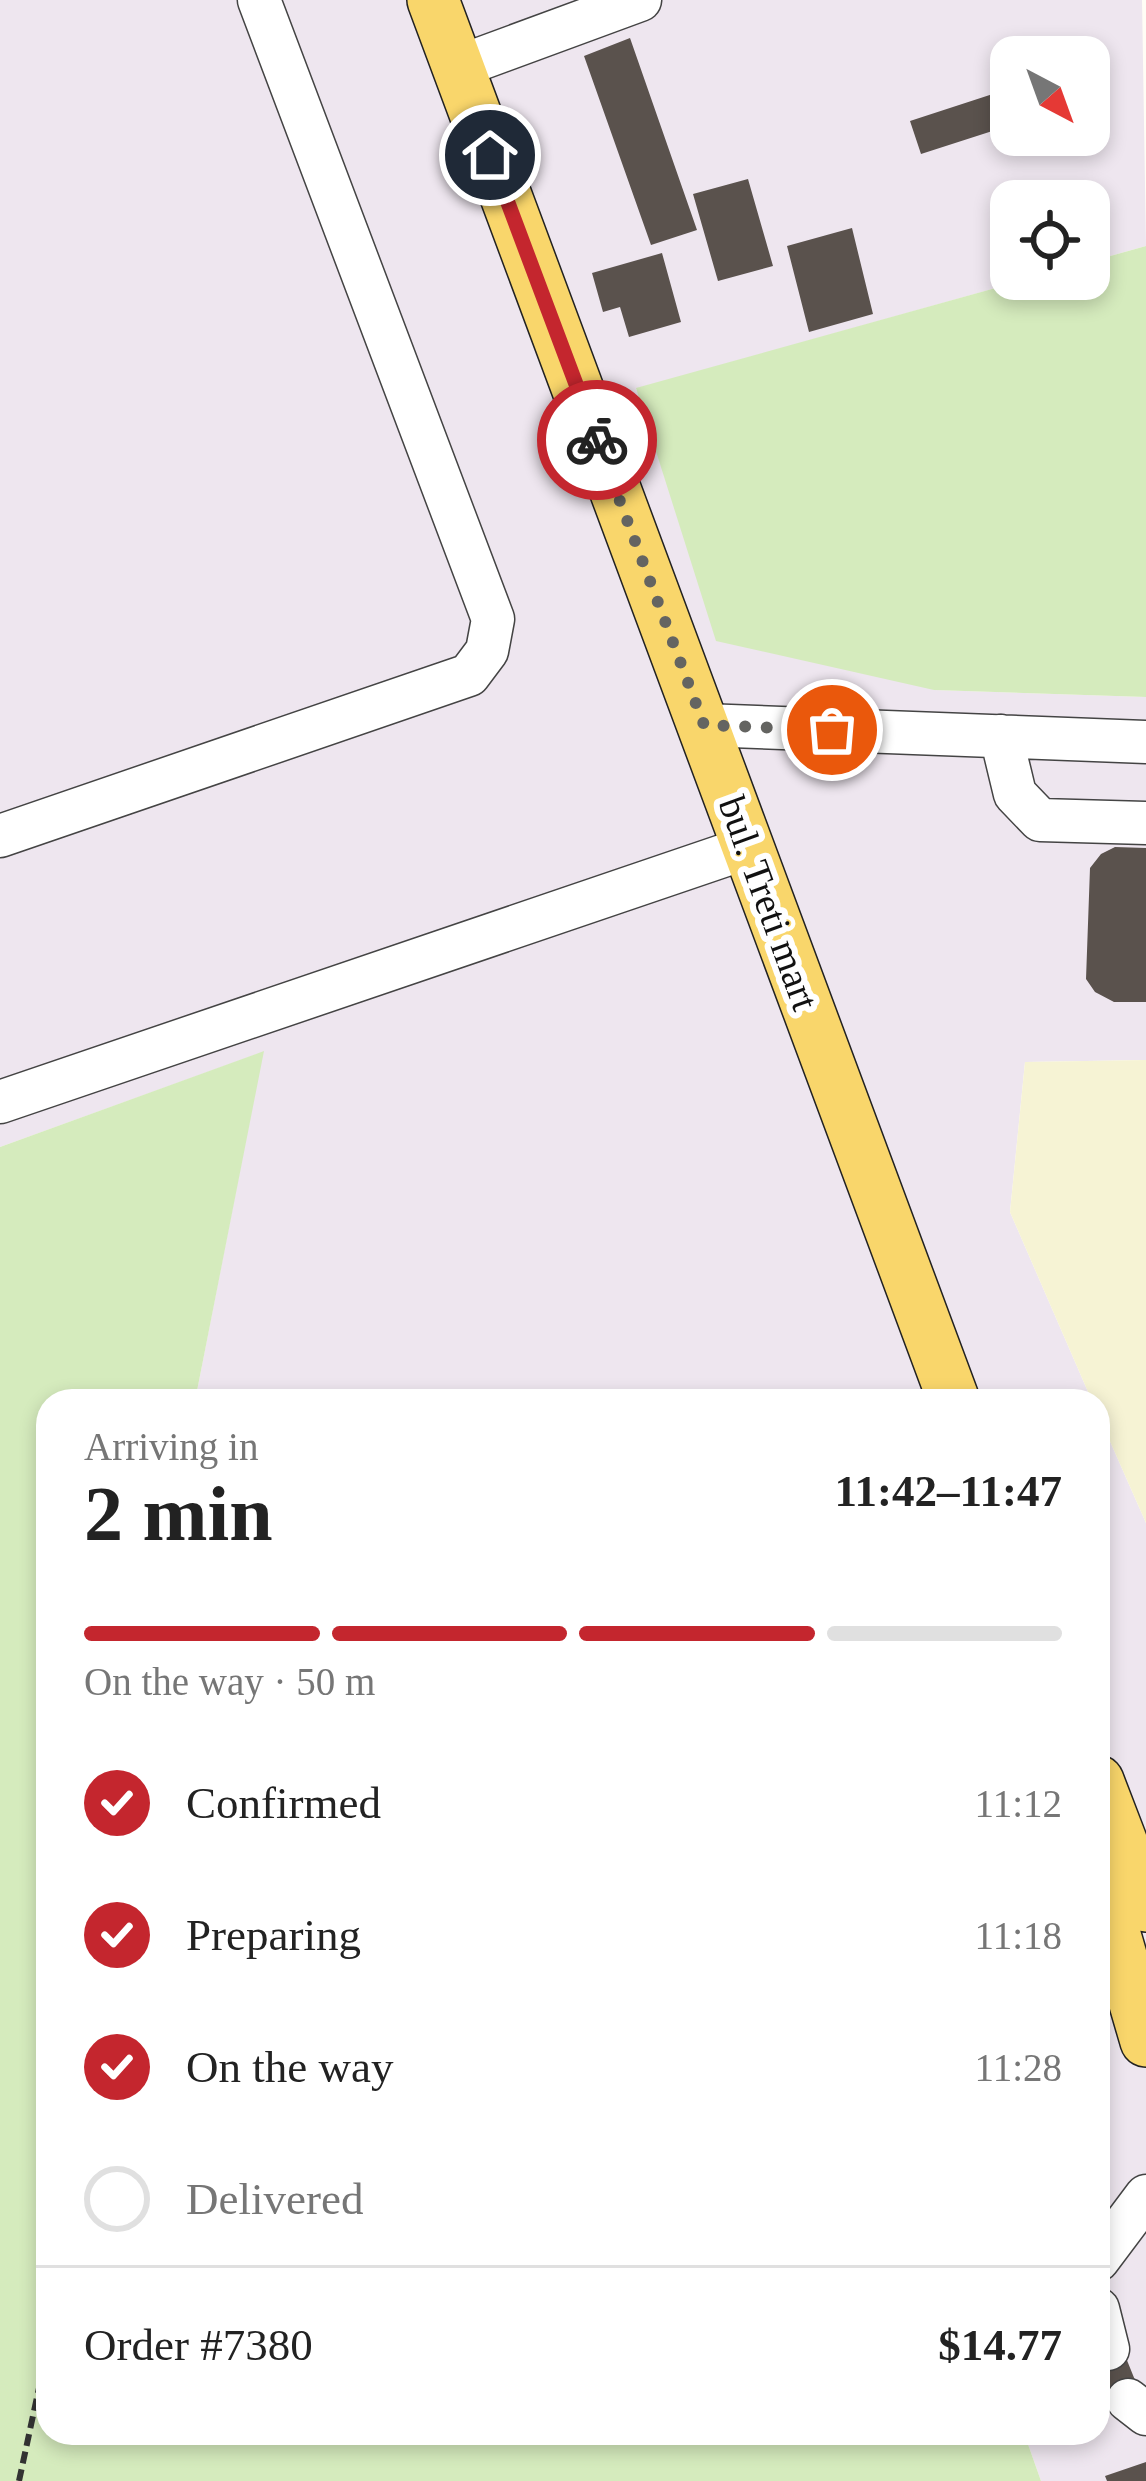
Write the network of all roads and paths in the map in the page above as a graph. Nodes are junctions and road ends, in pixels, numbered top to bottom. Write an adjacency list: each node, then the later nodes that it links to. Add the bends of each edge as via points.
1 (259, 0): 9 (street, via 493,619 487,651 469,675)
2 (433, 0): 4 (main road, bul. Treti mart)
3 (640, 0): 4 (street)
4 (458, 67): 5 (main road, bul. Treti mart)
5 (704, 725): 6 (street); 10 (main road, bul. Treti mart)
6 (1001, 736): 7 (street); 8 (street, via 1015,794 1040,820)
7 (1146, 742)
8 (1146, 824)
9 (0, 836)
10 (748, 847): 11 (street); 12 (main road, bul. Treti mart)
11 (0, 1102)
12 (950, 1389)
13 (1110, 1812): 14 (main road)
14 (1146, 1906)
15 (1110, 1918): 16 (main road)
16 (1146, 2041)
17 (1146, 2196): 18 (street)
18 (1110, 2244)
19 (36, 2402): 20 (path)
20 (19, 2481)

